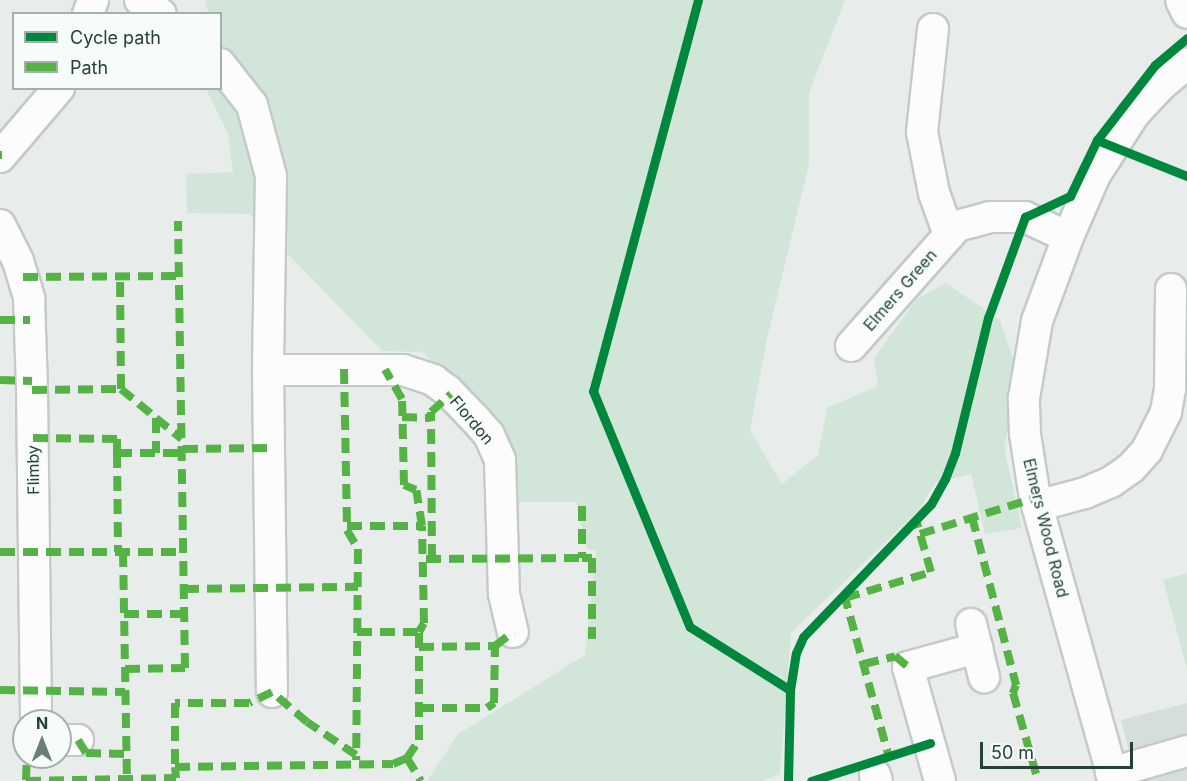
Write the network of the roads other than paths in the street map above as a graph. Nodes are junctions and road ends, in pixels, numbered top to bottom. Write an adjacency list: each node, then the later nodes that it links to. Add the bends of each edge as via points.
1 (140, 0): 3 (street)
2 (1181, 0): 4 (street)
3 (158, 12)
4 (1187, 14)
5 (933, 29): 11 (street, Elmers Green, via 922,132 934,193)
6 (1187, 63): 12 (street, Elmers Wood Road, via 1134,114 1095,175)
7 (222, 67): 15 (street, via 252,105 271,176)
8 (57, 90): 9 (street)
9 (0, 157)
10 (0, 225): 20 (street, Flimby, via 18,261 28,298)
11 (949, 235): 12 (street, Elmers Green, via 957,226 990,217 1025,217); 14 (street, Elmers Green)
12 (1068, 237): 16 (street, Elmers Wood Road, via 1037,321 1026,388 1025,434)
13 (1171, 289): 16 (street, via 1159,329 1171,380 1166,412 1147,450 1111,482)
14 (851, 346)
15 (268, 370): 17 (street, Flordon, via 403,370 433,380 476,420 489,435 500,460 504,594); 19 (street)
16 (1037, 506): 22 (street, Elmers Wood Road)
17 (513, 632)
18 (984, 677): 23 (street, via 974,636 908,667)
19 (272, 692)
20 (36, 709)
21 (1187, 751): 22 (street)
22 (1112, 777)
23 (940, 781)

